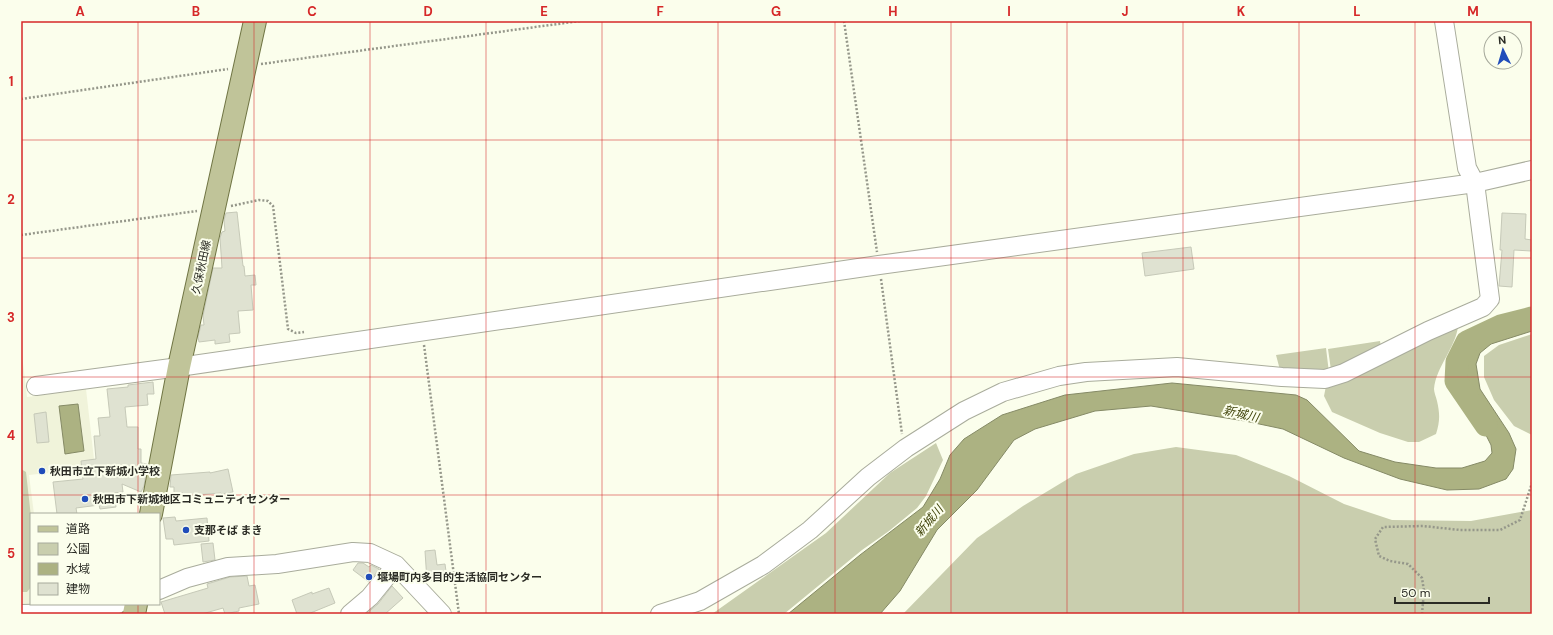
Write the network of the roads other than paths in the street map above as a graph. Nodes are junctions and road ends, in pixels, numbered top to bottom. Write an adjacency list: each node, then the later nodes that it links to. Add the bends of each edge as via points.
1 (255, 21): 5 (main road, 久保秋田線)
2 (1444, 21): 4 (street, via 1467,168)
3 (1532, 170): 4 (street)
4 (1475, 183): 5 (street, via 875,257 422,331); 14 (street, via 1490,299 1483,306 1344,373 1325,379 1282,378 1177,367 1059,376 996,395 964,411 906,448 868,477 810,530 763,565 700,601)
5 (179, 367): 6 (street); 7 (main road, 久保秋田線)
6 (36, 386)
7 (151, 513)
8 (396, 566): 9 (street, via 370,553 353,552 276,564 228,567 187,578); 12 (street, via 370,597); 13 (street)
9 (160, 590)
10 (114, 605): 11 (street, via 78,613)
11 (21, 614)
12 (350, 614)
13 (442, 614)
14 (660, 614)

